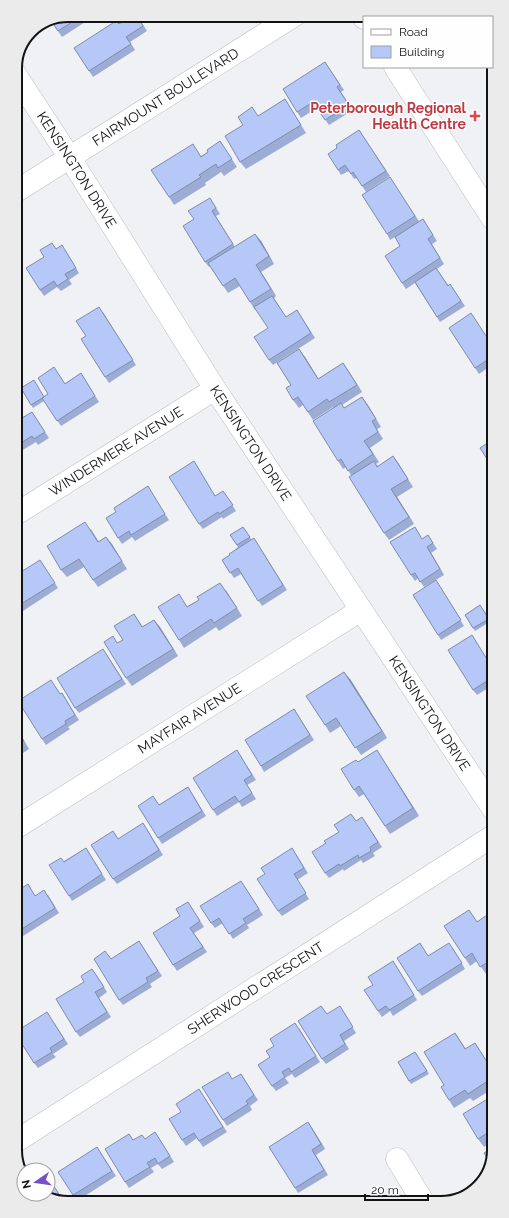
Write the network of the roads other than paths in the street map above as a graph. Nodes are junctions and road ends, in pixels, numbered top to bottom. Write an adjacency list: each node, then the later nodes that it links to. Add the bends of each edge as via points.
1 (284, 22): 4 (street, FAIRMOUNT BOULEVARD)
2 (396, 68): 6 (street)
3 (22, 85): 4 (street, KENSINGTON DRIVE)
4 (70, 158): 5 (street, FAIRMOUNT BOULEVARD); 7 (street, KENSINGTON DRIVE)
5 (22, 188)
6 (487, 210)
7 (215, 389): 8 (street, WINDERMERE AVENUE); 9 (street, KENSINGTON DRIVE)
8 (22, 510)
9 (361, 610): 10 (street, KENSINGTON DRIVE); 11 (street, MAYFAIR AVENUE)
10 (487, 800)
11 (22, 823)
12 (487, 840): 13 (street, SHERWOOD CRESCENT)
13 (22, 1137)
14 (397, 1159): 15 (street)
15 (420, 1196)

